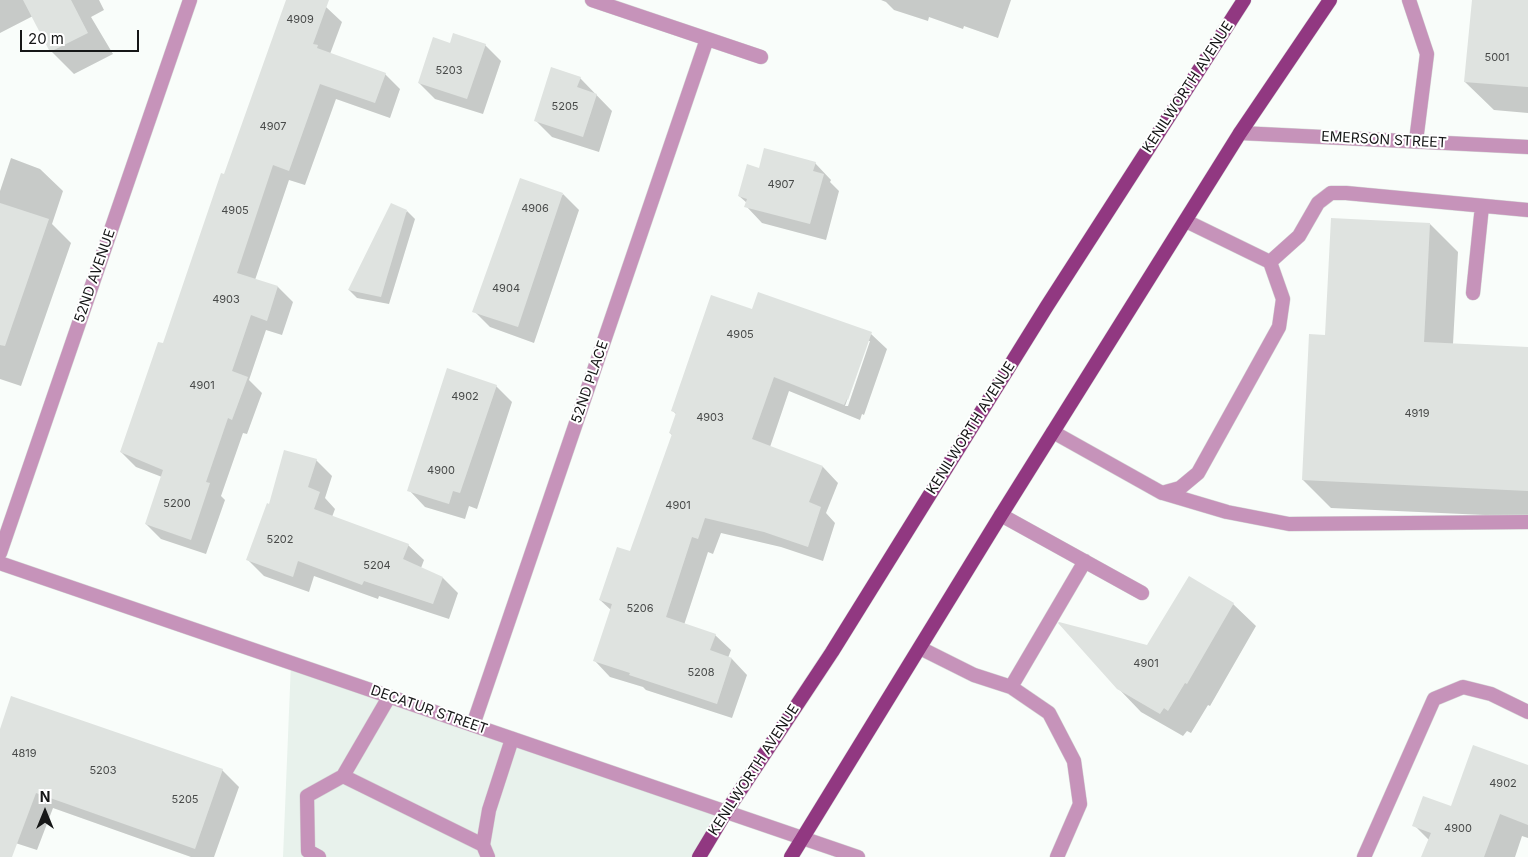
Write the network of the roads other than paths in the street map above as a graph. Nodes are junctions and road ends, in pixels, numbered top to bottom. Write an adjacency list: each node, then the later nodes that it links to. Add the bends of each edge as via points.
1 (190, 0): 20 (street, 52ND AVENUE)
2 (592, 0): 6 (street)
3 (1244, 0): 31 (main road, KENILWORTH AVENUE, via 1047,306 832,652)
4 (1330, 0): 8 (main road)
5 (1409, 0): 9 (street, via 1428,54)
6 (707, 39): 7 (street); 28 (street, 52ND PLACE)
7 (761, 57)
8 (1240, 133): 9 (street, EMERSON STREET); 13 (main road)
9 (1416, 141): 10 (street, EMERSON STREET)
10 (1528, 147)
11 (1482, 206): 12 (street); 14 (street, via 1331,193 1318,203 1299,236); 15 (street)
12 (1528, 210)
13 (1186, 221): 14 (street); 16 (main road)
14 (1270, 262): 17 (street, via 1283,299 1279,326 1198,474 1180,488)
15 (1473, 293)
16 (1053, 432): 17 (street); 18 (main road)
17 (1162, 493): 19 (street, via 1227,512 1289,524)
18 (1001, 515): 21 (street); 24 (main road)
19 (1528, 522)
20 (0, 553)
21 (1085, 562): 23 (street); 25 (street)
22 (0, 563): 26 (street, DECATUR STREET)
23 (1142, 593)
24 (920, 648): 25 (street, via 974,675); 32 (main road)
25 (1011, 687): 38 (street, via 1049,713 1074,761 1080,804)
26 (389, 696): 28 (street, DECATUR STREET); 30 (street)
27 (1528, 712): 39 (street, via 1490,694 1463,687 1434,699)
28 (473, 725): 29 (street, DECATUR STREET)
29 (512, 739): 31 (street, DECATUR STREET); 33 (street, via 489,810)
30 (343, 776): 33 (street); 34 (street, via 307,796 308,851)
31 (726, 812): 32 (street, DECATUR STREET); 35 (main road, KENILWORTH AVENUE)
32 (803, 838): 36 (main road); 37 (street, DECATUR STREET)
33 (485, 851)
34 (319, 857)
35 (699, 857)
36 (790, 857)
37 (858, 857)
38 (1057, 857)
39 (1364, 857)

